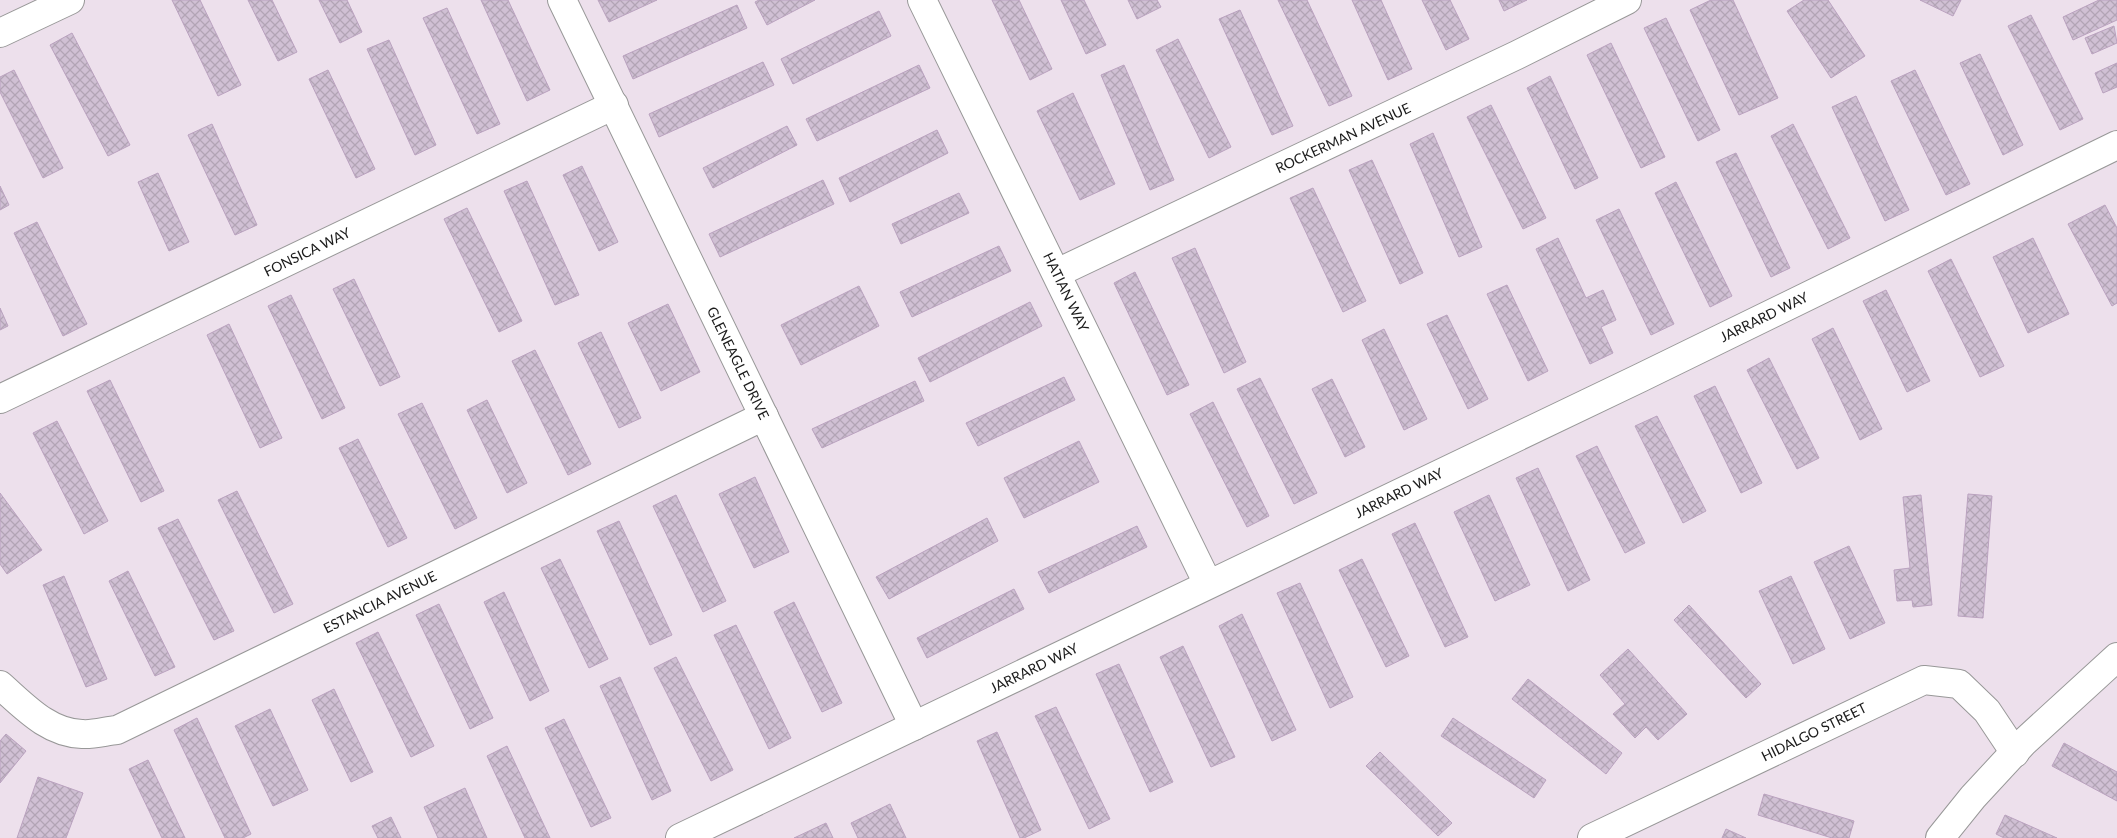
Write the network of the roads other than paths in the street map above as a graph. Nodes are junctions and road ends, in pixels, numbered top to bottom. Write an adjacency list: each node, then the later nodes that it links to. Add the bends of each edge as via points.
1 (70, 0): 5 (street)
2 (562, 0): 6 (street, GLENEAGLE DRIVE)
3 (922, 0): 8 (street, HATIAN WAY)
4 (1627, 0): 8 (street, ROCKERMAN AVENUE)
5 (0, 33)
6 (614, 105): 9 (street, FONSICA WAY); 10 (street, GLENEAGLE DRIVE)
7 (2117, 145): 11 (street, JARRARD WAY)
8 (1057, 273): 11 (street, HATIAN WAY)
9 (0, 399)
10 (764, 416): 13 (street, ESTANCIA AVENUE, via 117,730 83,734 63,731 42,722); 14 (street, GLENEAGLE DRIVE)
11 (1208, 584): 14 (street, JARRARD WAY)
12 (2117, 657): 15 (street)
13 (0, 686)
14 (914, 726): 16 (street, JARRARD WAY)
15 (2015, 753): 17 (street, HIDALGO STREET, via 1988,711 1959,684 1924,680); 18 (street)
16 (680, 838)
17 (1592, 838)
18 (1940, 838)

